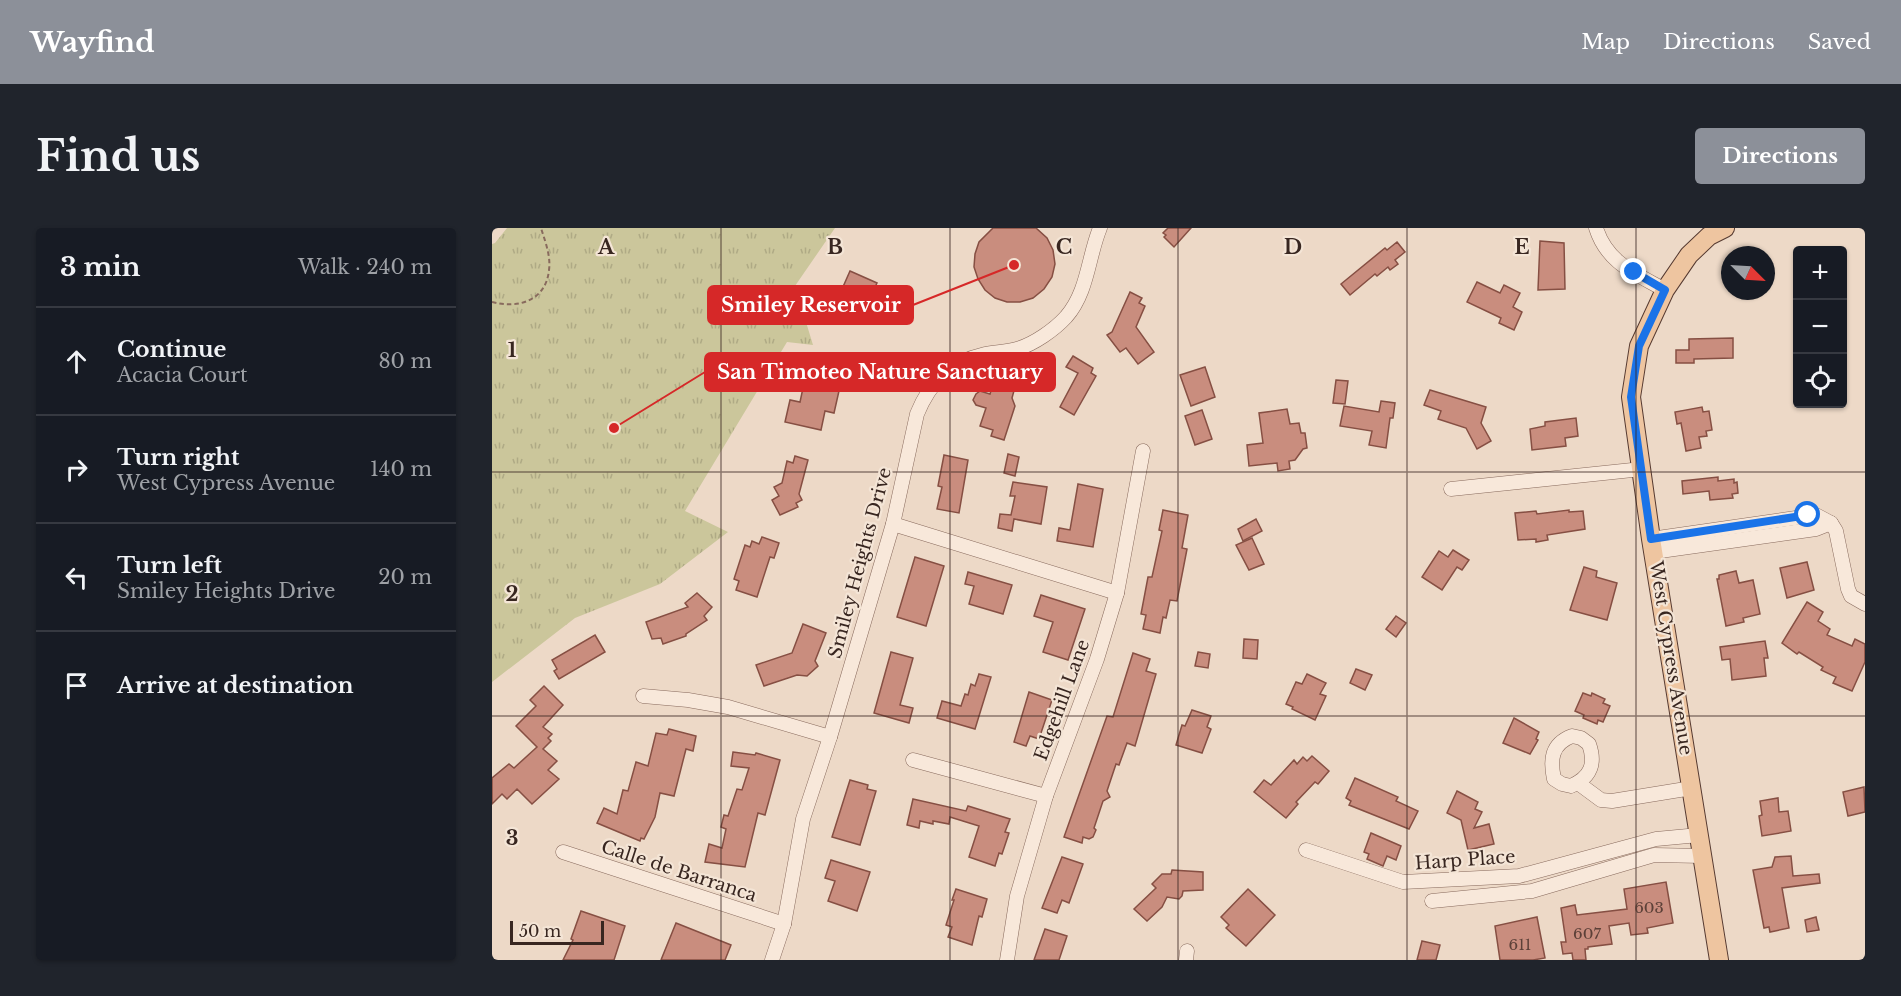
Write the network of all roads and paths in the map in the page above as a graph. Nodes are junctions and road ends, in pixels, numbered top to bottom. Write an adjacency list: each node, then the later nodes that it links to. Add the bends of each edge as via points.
1 (541, 228): 6 (path, via 549,256 544,286 532,299 518,304)
2 (1100, 228): 10 (street, Smiley Heights Drive, via 1085,280 1066,317 1017,350 985,354 945,371 924,397 916,414)
3 (1596, 228): 5 (street, via 1613,258)
4 (1725, 228): 5 (main road, West Cypress Avenue, via 1709,236 1689,255)
5 (1665, 290): 8 (main road, West Cypress Avenue, via 1639,346 1631,397)
6 (492, 302)
7 (1143, 451): 12 (street, Edgehill Lane)
8 (1642, 469): 9 (street); 11 (main road, West Cypress Avenue)
9 (1451, 489)
10 (893, 524): 12 (street); 15 (street, Smiley Heights Drive)
11 (1652, 546): 13 (street, via 1748,532 1816,529 1830,523 1836,531 1851,596); 18 (main road, West Cypress Avenue)
12 (1117, 593): 19 (street, Edgehill Lane)
13 (1865, 604)
14 (643, 696): 15 (street, via 728,708)
15 (830, 737): 25 (street, Smiley Heights Drive, via 803,819)
16 (913, 760): 19 (street)
17 (1578, 783): 18 (street, via 1601,800 1612,801)
18 (1692, 788): 20 (main road, West Cypress Avenue)
19 (1046, 796): 27 (street, Edgehill Lane, via 1017,896)
20 (1699, 835): 21 (street, Harp Place, via 1656,839 1519,876 1403,882); 23 (main road, West Cypress Avenue)
21 (1306, 850)
22 (563, 852): 25 (street, Calle de Barranca)
23 (1702, 856): 24 (street, Harp Place, via 1654,855 1532,891); 28 (main road, West Cypress Avenue)
24 (1432, 901)
25 (784, 924): 26 (street, Smiley Heights Drive)
26 (772, 960)
27 (1007, 960)
28 (1719, 960)

